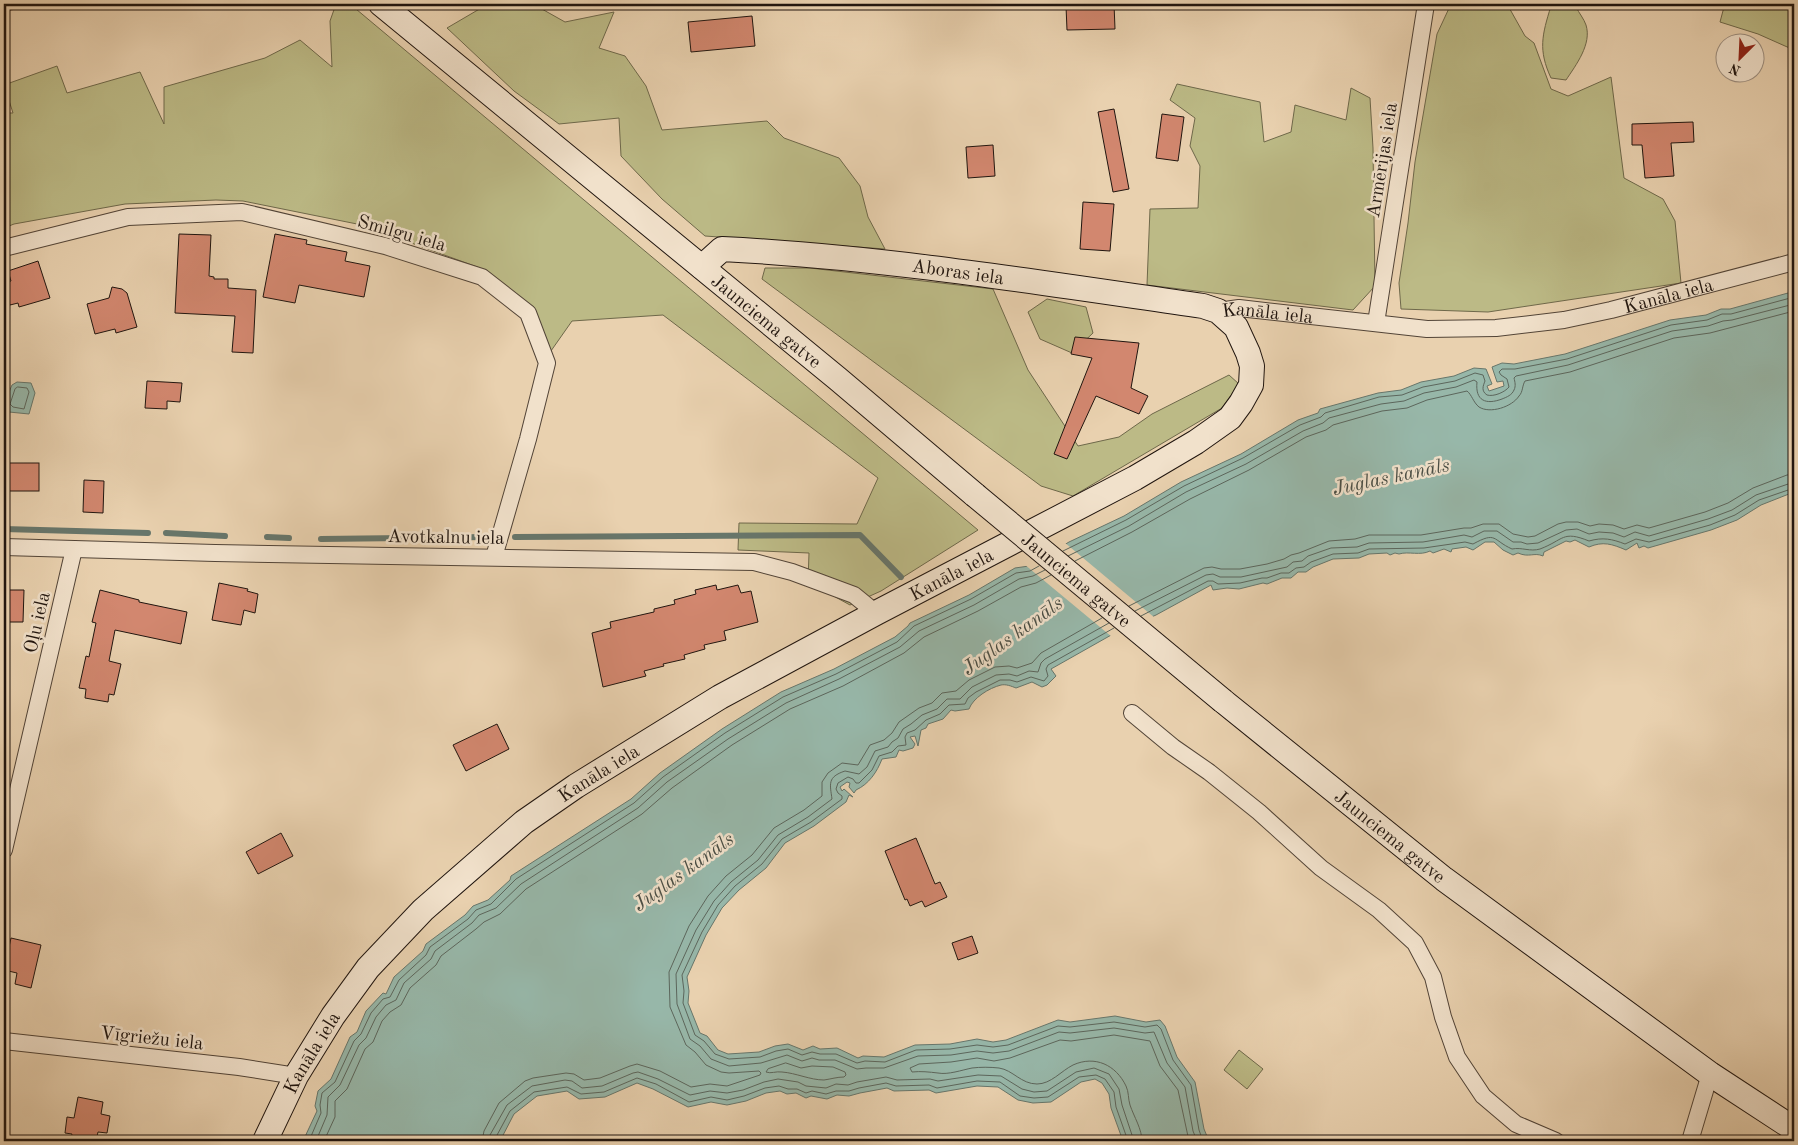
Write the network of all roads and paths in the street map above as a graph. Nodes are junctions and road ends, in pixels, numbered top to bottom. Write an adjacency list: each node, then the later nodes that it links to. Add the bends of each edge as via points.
1 (381, 4): 5 (street, Jaunciema gatve)
2 (1426, 4): 7 (street, Armērijas iela)
3 (4, 248): 10 (street, Smilgu iela, via 128,216 242,212 385,246 482,277 528,313 547,363)
4 (1794, 262): 7 (street, Kanāla iela, via 1564,320 1496,328 1427,329)
5 (702, 267): 6 (street, Aboras iela, via 722,249 762,251 925,266 1193,304); 15 (street, Jaunciema gatve, bridge, via 1223,701 1444,879)
6 (1218, 311): 7 (street, Kanāla iela, via 1239,308); 11 (street, Kanāla iela, via 1236,327 1252,366 1250,385 1230,418 1135,478)
7 (1376, 322)
8 (4, 547): 9 (street, Avotkalnu iela)
9 (74, 549): 10 (street, Avotkalnu iela); 13 (street, Oļu iela)
10 (494, 557): 11 (street, Avotkalnu iela, via 754,562 854,595)
11 (876, 613): 16 (street, Kanāla iela, via 720,697 524,822 423,910 368,968)
12 (1132, 713): 19 (street, via 1259,812 1321,868 1379,910 1415,943 1434,977 1457,1057 1482,1096 1516,1124)
13 (4, 850)
14 (4, 1041): 16 (street, Vīgriežu iela, via 239,1066)
15 (1710, 1074): 17 (street, Jaunciema gatve); 20 (street)
16 (296, 1076): 18 (street, Kanāla iela)
17 (1794, 1129)
18 (265, 1141)
19 (1556, 1141)
20 (1690, 1141)

